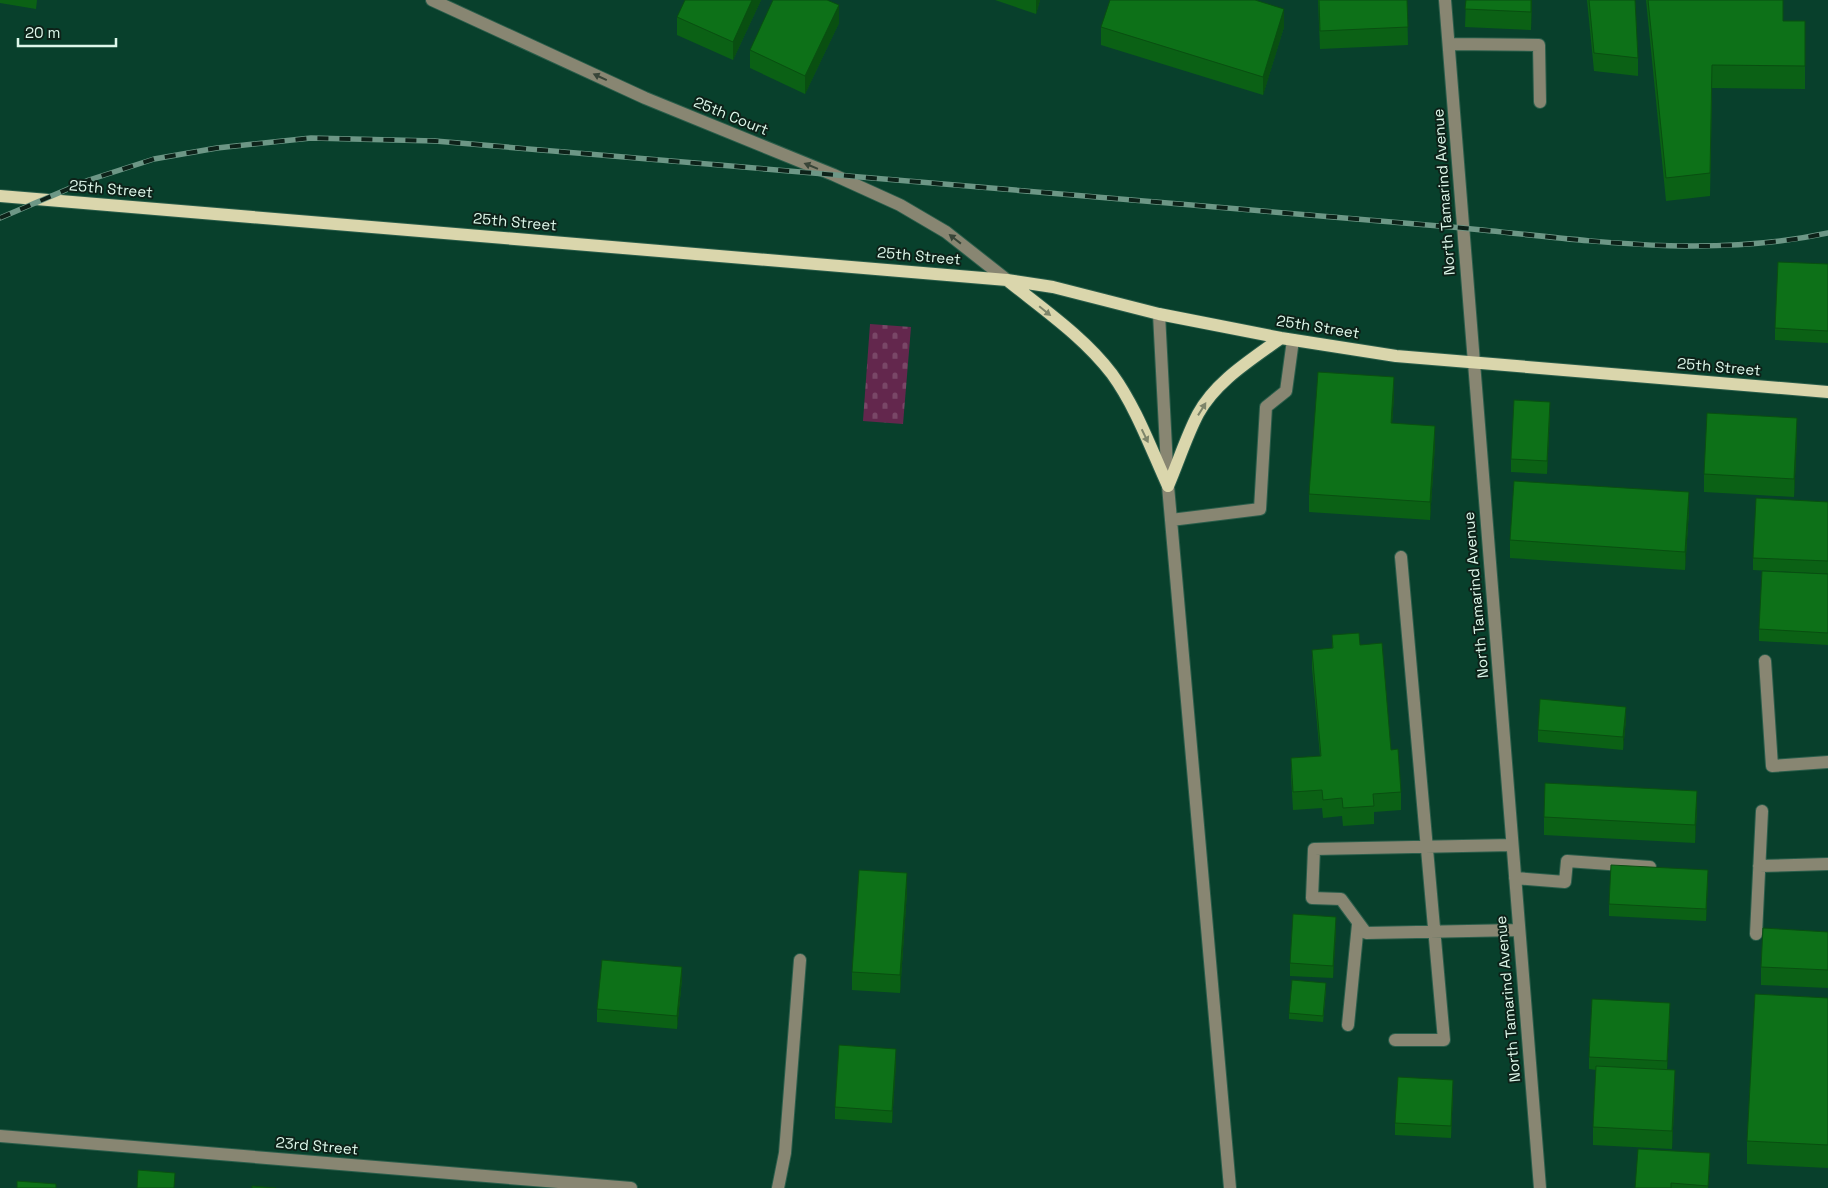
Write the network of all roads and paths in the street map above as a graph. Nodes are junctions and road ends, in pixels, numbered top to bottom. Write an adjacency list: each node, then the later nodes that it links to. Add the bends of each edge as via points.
1 (432, 0): 6 (street, 25th Court, one-way to 1, via 946,232 900,205 645,98)
2 (1445, 0): 3 (street, North Tamarind Avenue)
3 (1449, 44): 4 (street, via 1539,45); 9 (street, North Tamarind Avenue)
4 (1540, 102)
5 (0, 196): 6 (main road, 25th Street)
6 (1007, 280): 7 (main road, 25th Street); 11 (main road, one-way to 11, via 1092,351 1112,374)
7 (1160, 314): 8 (main road, 25th Street); 11 (street)
8 (1287, 339): 9 (main road, 25th Street, via 1396,356); 11 (main road, one-way to 8, via 1198,414 1210,397 1238,370); 12 (street, via 1286,391 1266,407 1260,509)
9 (1474, 363): 10 (main road, 25th Street); 17 (street, North Tamarind Avenue)
10 (1828, 392)
11 (1168, 486): 12 (street)
12 (1172, 520): 33 (street)
13 (1401, 557): 18 (street)
14 (1765, 661): 15 (street, via 1772,766)
15 (1828, 762)
16 (1762, 810): 20 (street)
17 (1512, 844): 18 (street); 22 (street, North Tamarind Avenue)
18 (1427, 847): 23 (street, via 1314,849 1312,898 1341,899); 25 (street)
19 (1828, 864): 20 (street)
20 (1759, 866): 26 (street)
21 (1662, 868): 22 (street, via 1567,861 1565,882)
22 (1515, 878): 24 (street, North Tamarind Avenue)
23 (1358, 924): 25 (street, via 1366,933); 28 (street)
24 (1519, 930): 25 (street); 34 (street, North Tamarind Avenue)
25 (1434, 932): 29 (street, via 1444,1040)
26 (1756, 934)
27 (800, 960): 32 (street, via 785,1153)
28 (1348, 1025)
29 (1395, 1040)
30 (0, 1136): 31 (street, 23rd Street)
31 (631, 1188)
32 (778, 1188)
33 (1230, 1188)
34 (1540, 1188)

